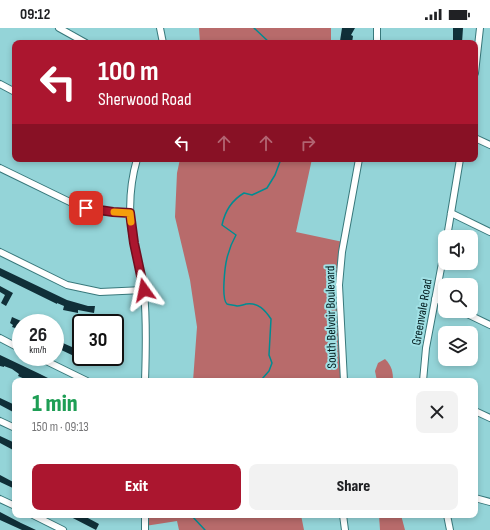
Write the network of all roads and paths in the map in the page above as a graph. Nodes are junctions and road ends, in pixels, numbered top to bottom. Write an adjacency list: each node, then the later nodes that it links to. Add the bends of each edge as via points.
1 (59, 28): 5 (street)
2 (160, 28): 6 (street)
3 (377, 28): 7 (street)
4 (480, 28): 8 (street)
5 (81, 40)
6 (162, 40)
7 (378, 40)
8 (478, 46)
9 (0, 84): 10 (street)
10 (12, 90)
11 (478, 139): 12 (street)
12 (490, 145)
13 (136, 162): 17 (street, via 132,180)
14 (358, 162): 33 (street, South Belvoir Boulevard, via 342,252 339,285)
15 (460, 162): 18 (street)
16 (0, 168): 17 (street, via 74,204 98,211)
17 (130, 213): 23 (street)
18 (451, 213): 19 (street); 20 (street)
19 (448, 230)
20 (490, 232)
21 (0, 252): 23 (street, via 67,285 100,292)
22 (441, 270): 24 (street, Greenvale Road)
23 (144, 290): 32 (street)
24 (435, 299): 25 (street); 34 (street, Greenvale Road)
25 (438, 300)
26 (476, 318): 27 (street)
27 (490, 325)
28 (0, 338): 29 (street)
29 (12, 344)
30 (56, 366): 31 (street)
31 (80, 378)
32 (145, 378)
33 (344, 378)
34 (423, 378)
35 (478, 412): 36 (street)
36 (490, 418)
37 (0, 421): 38 (street)
38 (12, 427)
39 (0, 499): 42 (street)
40 (478, 499): 41 (street)
41 (490, 502)
42 (12, 505)
43 (38, 518): 47 (street)
44 (145, 518): 48 (street)
45 (343, 518): 49 (street)
46 (448, 518): 50 (street)
47 (63, 530)
48 (145, 530)
49 (345, 530)
50 (450, 530)

